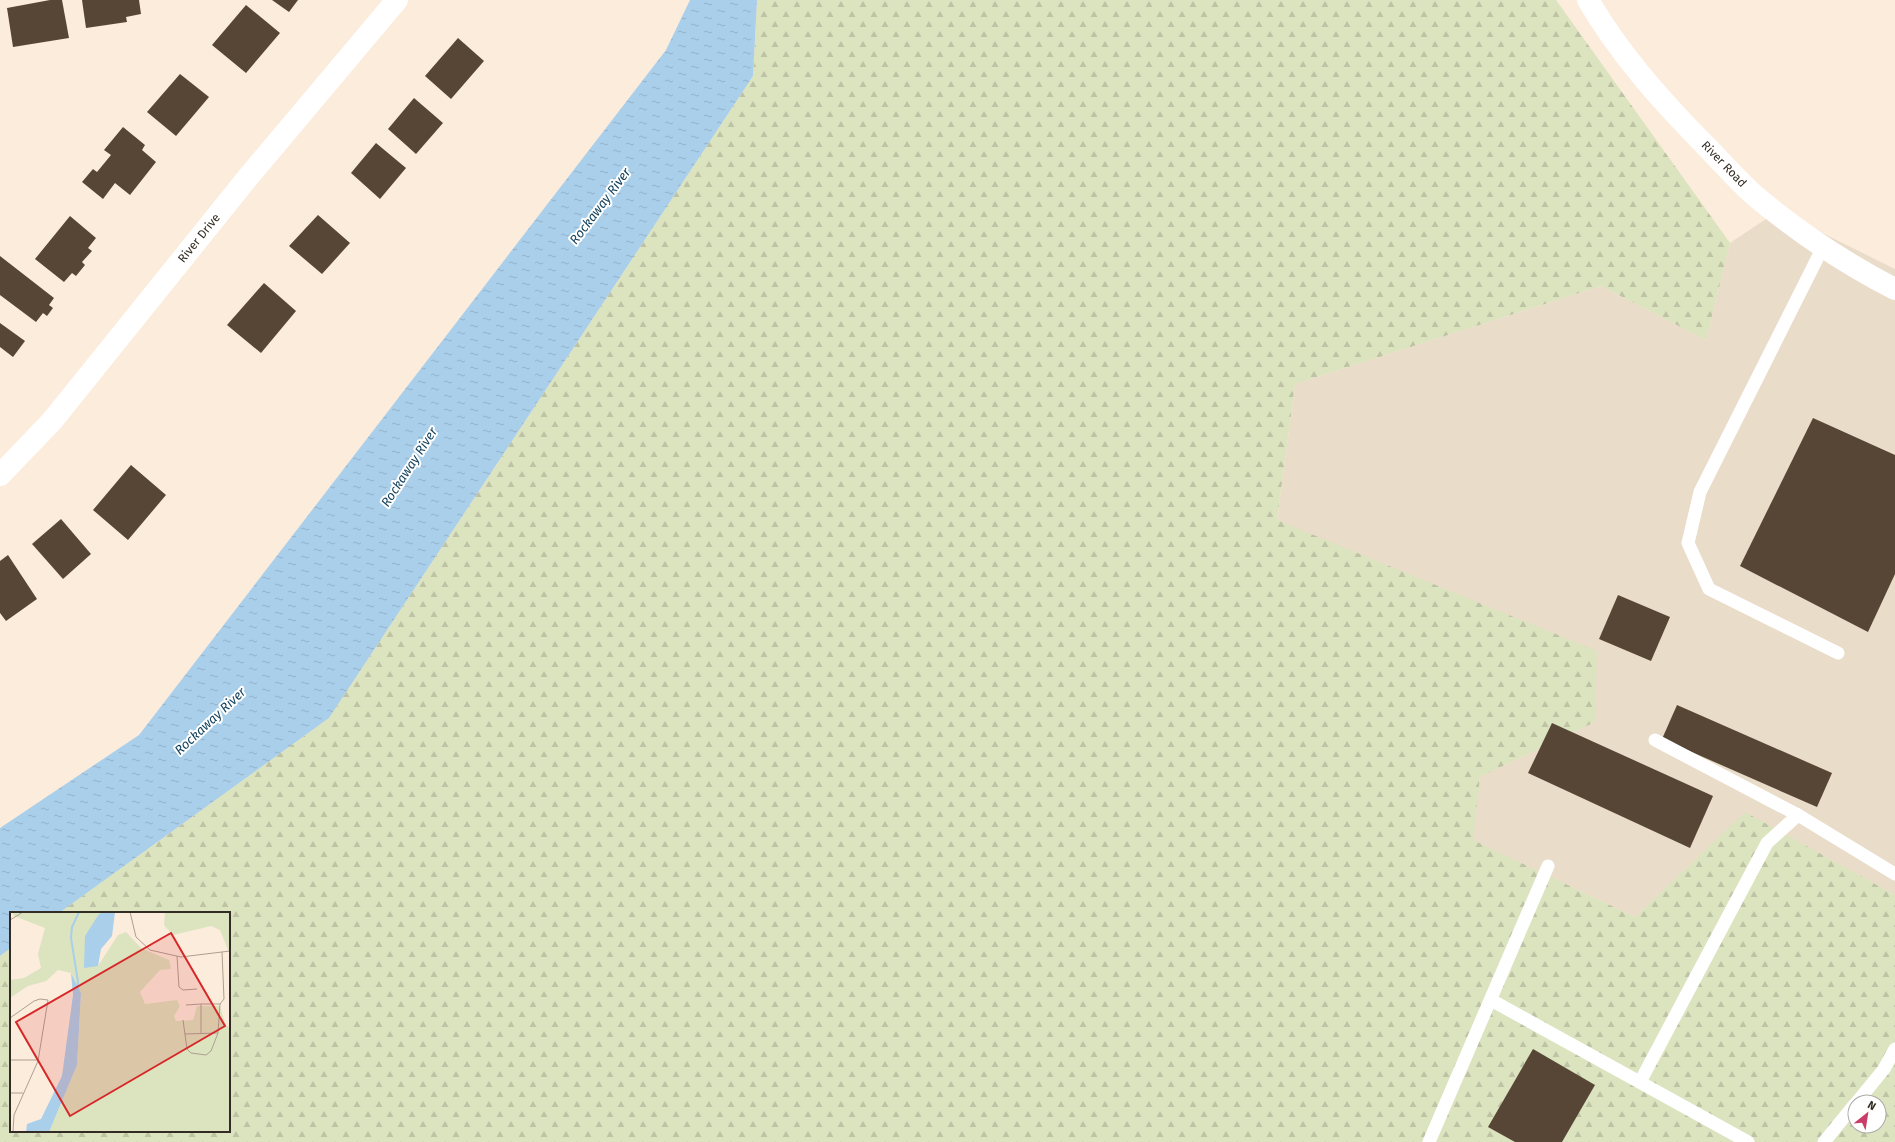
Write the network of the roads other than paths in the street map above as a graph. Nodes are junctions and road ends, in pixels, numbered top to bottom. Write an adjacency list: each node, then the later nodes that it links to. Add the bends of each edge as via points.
1 (397, 0): 5 (street, River Drive, via 249,176 52,421)
2 (1588, 0): 3 (street, River Road, via 1616,44 1664,103 1753,194 1802,234)
3 (1823, 247): 4 (street, River Road); 6 (lane, via 1700,492 1688,543 1709,589)
4 (1895, 289)
5 (2, 469)
6 (1838, 653)
7 (1655, 740): 8 (lane)
8 (1798, 815): 10 (lane); 13 (lane, via 1767,843)
9 (1548, 866): 11 (lane)
10 (1895, 874)
11 (1491, 1000): 13 (lane); 16 (lane)
12 (1895, 1049): 14 (lane, via 1884,1069)
13 (1640, 1082): 17 (lane)
14 (1863, 1094)
15 (1847, 1114): 18 (lane)
16 (1429, 1142)
17 (1748, 1142)
18 (1824, 1142)

